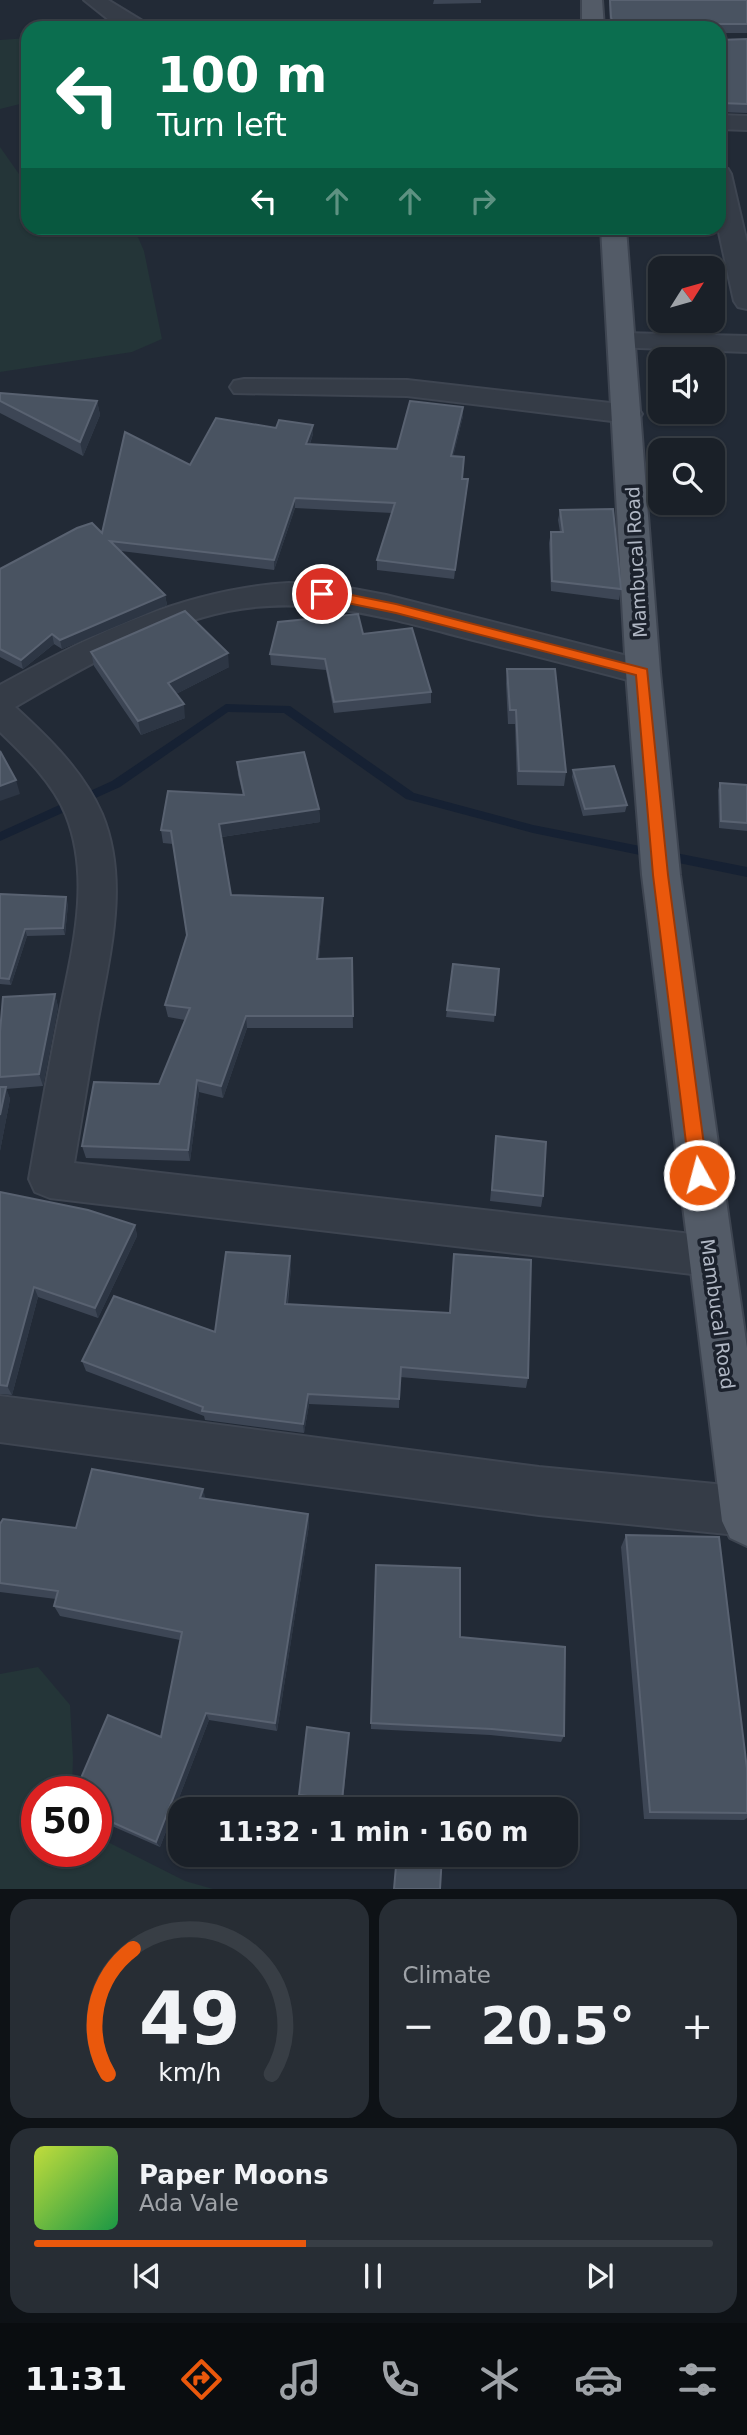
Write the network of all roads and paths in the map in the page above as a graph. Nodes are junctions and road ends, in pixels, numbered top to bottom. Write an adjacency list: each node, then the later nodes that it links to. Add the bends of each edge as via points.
1 (94, 0): 3 (street)
2 (592, 0): 4 (main road)
3 (124, 21)
4 (593, 21)
5 (726, 122): 6 (street)
6 (747, 123)
7 (726, 206): 9 (street)
8 (614, 235): 10 (main road, Mambucal Road)
9 (747, 301)
10 (624, 341): 11 (street); 13 (main road, Mambucal Road)
11 (747, 344)
12 (244, 387): 13 (street, via 407,388)
13 (628, 414): 14 (main road, Mambucal Road)
14 (643, 672): 15 (street, via 335,596 265,595 205,606 151,623 83,652); 17 (main road, Mambucal Road, via 661,875)
15 (0, 700)
16 (0, 712): 17 (street, via 44,754 76,801 92,839 97,883 93,940 50,1179)
17 (709, 1256): 19 (main road, Mambucal Road)
18 (0, 1419): 19 (street)
19 (747, 1517)

